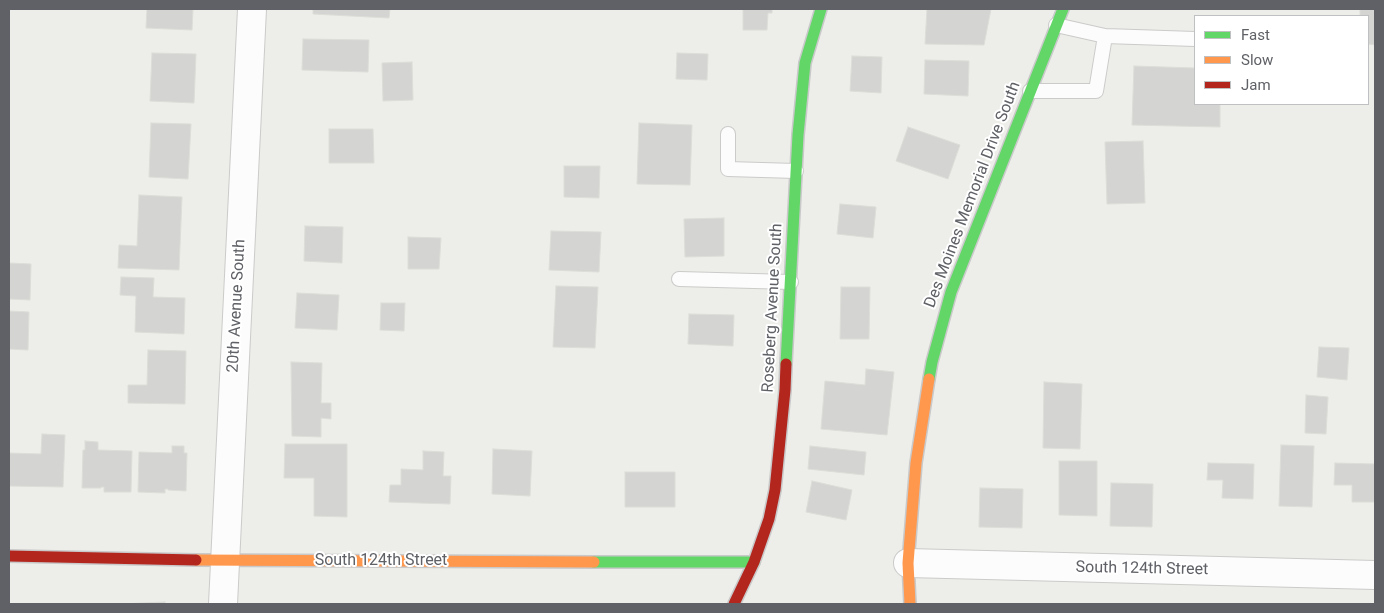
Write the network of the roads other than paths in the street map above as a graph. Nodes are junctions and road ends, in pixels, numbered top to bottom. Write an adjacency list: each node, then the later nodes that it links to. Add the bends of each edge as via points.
1 (252, 9): 13 (street, 20th Avenue South)
2 (822, 9): 9 (street, Roseberg Avenue South, via 806,63)
3 (1063, 9): 4 (street, Des Moines Memorial Drive South)
4 (1056, 25): 5 (lane); 7 (street, Des Moines Memorial Drive South)
5 (1106, 36): 6 (lane); 7 (lane, via 1096,91)
6 (1194, 39)
7 (1030, 91): 15 (street, Des Moines Memorial Drive South, via 951,292 932,362 916,463)
8 (728, 134): 9 (lane, via 728,169)
9 (796, 171): 11 (street, Roseberg Avenue South)
10 (678, 279): 11 (lane)
11 (791, 282): 14 (street, Roseberg Avenue South, via 775,490)
12 (9, 556): 13 (street, South 124th Street)
13 (225, 561): 14 (street, South 124th Street); 17 (street, 20th Avenue South)
14 (754, 562): 18 (street, Roseberg Avenue South)
15 (908, 563): 16 (street, South 124th Street); 19 (street, Des Moines Memorial Drive South)
16 (1375, 575)
17 (223, 604)
18 (734, 604)
19 (910, 604)

